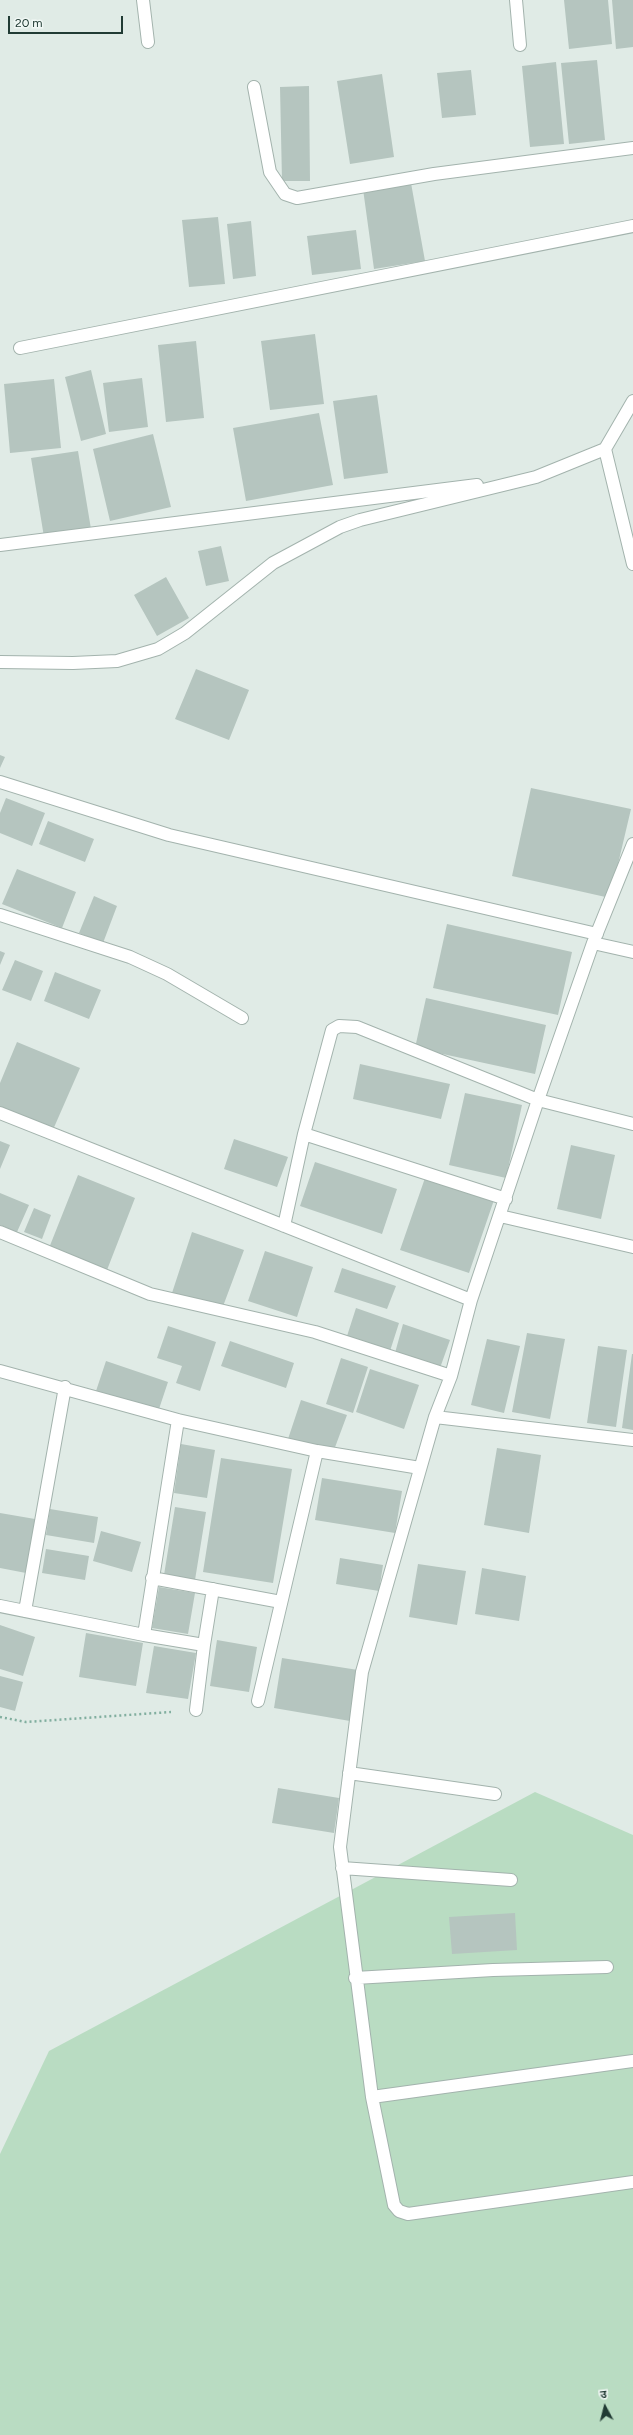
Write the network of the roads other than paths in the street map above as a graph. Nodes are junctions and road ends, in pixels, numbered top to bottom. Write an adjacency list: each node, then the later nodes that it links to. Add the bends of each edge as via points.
1 (143, 0): 3 (street)
2 (516, 0): 4 (street)
3 (148, 42)
4 (520, 45)
5 (254, 87): 6 (street, via 270,172 286,194 297,198 434,174)
6 (633, 148)
7 (633, 226): 8 (street)
8 (20, 348)
9 (633, 402): 10 (street)
10 (605, 448): 11 (street); 13 (street)
11 (536, 478): 12 (street); 14 (street, via 340,527 272,563 184,633 158,649 117,661 74,664)
12 (0, 545)
13 (633, 564)
14 (0, 662)
15 (0, 782): 18 (street, via 169,835)
16 (633, 844): 18 (street)
17 (0, 915): 20 (street, via 130,957 167,974)
18 (595, 939): 19 (street); 21 (street)
19 (633, 952)
20 (242, 1018)
21 (538, 1100): 23 (street); 24 (street, via 357,1027 339,1026 332,1030); 25 (street)
22 (0, 1113): 27 (street)
23 (633, 1124)
24 (304, 1134): 25 (street); 27 (street)
25 (506, 1199): 26 (street)
26 (500, 1216): 29 (street); 30 (street)
27 (284, 1226): 30 (street)
28 (0, 1232): 32 (street, via 150,1294 315,1332)
29 (633, 1246)
30 (471, 1300): 32 (street)
31 (0, 1371): 33 (street)
32 (451, 1376): 34 (street)
33 (65, 1387): 35 (street); 43 (street)
34 (435, 1417): 36 (street); 38 (street)
35 (178, 1420): 37 (street); 39 (street)
36 (633, 1440)
37 (317, 1451): 38 (street); 41 (street)
38 (420, 1468): 48 (street, via 362,1672)
39 (152, 1578): 40 (street); 44 (street)
40 (213, 1589): 41 (street); 45 (street)
41 (281, 1602): 46 (street)
42 (0, 1606): 43 (street)
43 (25, 1611): 44 (street)
44 (144, 1635): 45 (street)
45 (204, 1645): 47 (street)
46 (258, 1702)
47 (196, 1710)
48 (349, 1773): 49 (street); 50 (street, via 340,1847)
49 (496, 1794)
50 (342, 1868): 51 (street); 53 (street)
51 (511, 1880)
52 (607, 1967): 53 (street)
53 (355, 1978): 55 (street)
54 (633, 2061): 55 (street)
55 (372, 2097): 56 (street, via 394,2205 404,2214)
56 (633, 2182)

